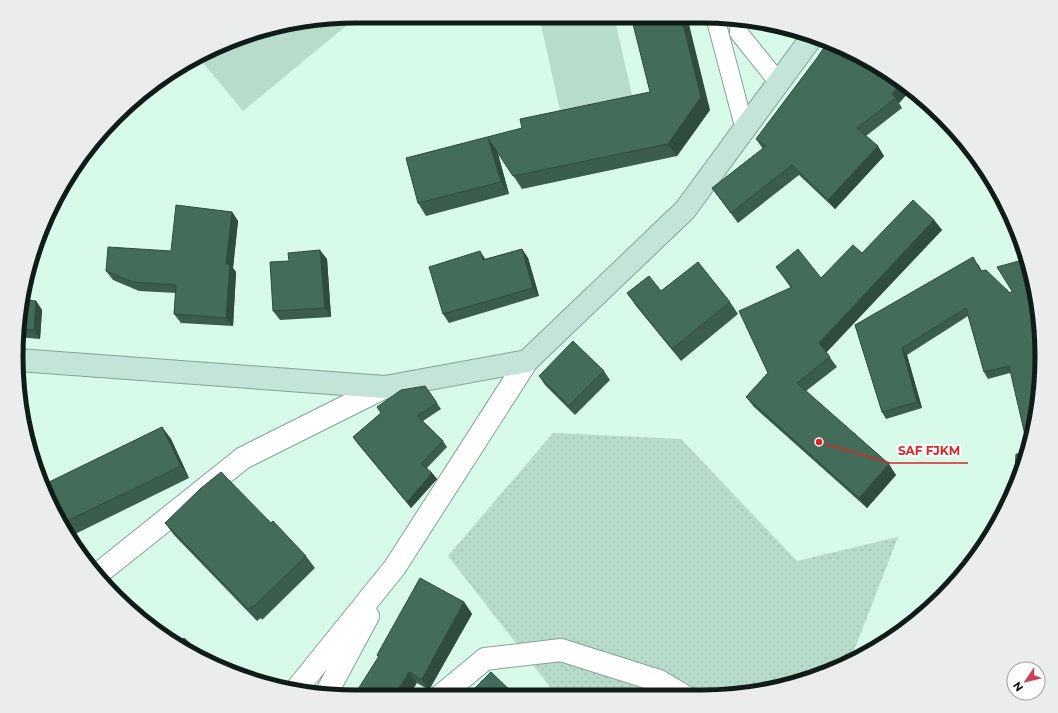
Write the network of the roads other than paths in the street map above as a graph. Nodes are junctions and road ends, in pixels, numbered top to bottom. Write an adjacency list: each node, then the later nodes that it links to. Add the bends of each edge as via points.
1 (718, 24): 5 (lane)
2 (740, 26): 4 (lane, via 739,33)
3 (810, 41): 4 (street)
4 (779, 84): 5 (street)
5 (745, 130): 7 (street, via 685,210)
6 (23, 360): 8 (street)
7 (527, 361): 8 (street); 9 (street)
8 (386, 387): 10 (street, via 243,458)
9 (395, 567): 11 (street); 12 (street)
10 (102, 571)
11 (300, 685)
12 (329, 688)
13 (447, 690): 14 (street, via 485,659 561,650 659,681)
14 (674, 690)

